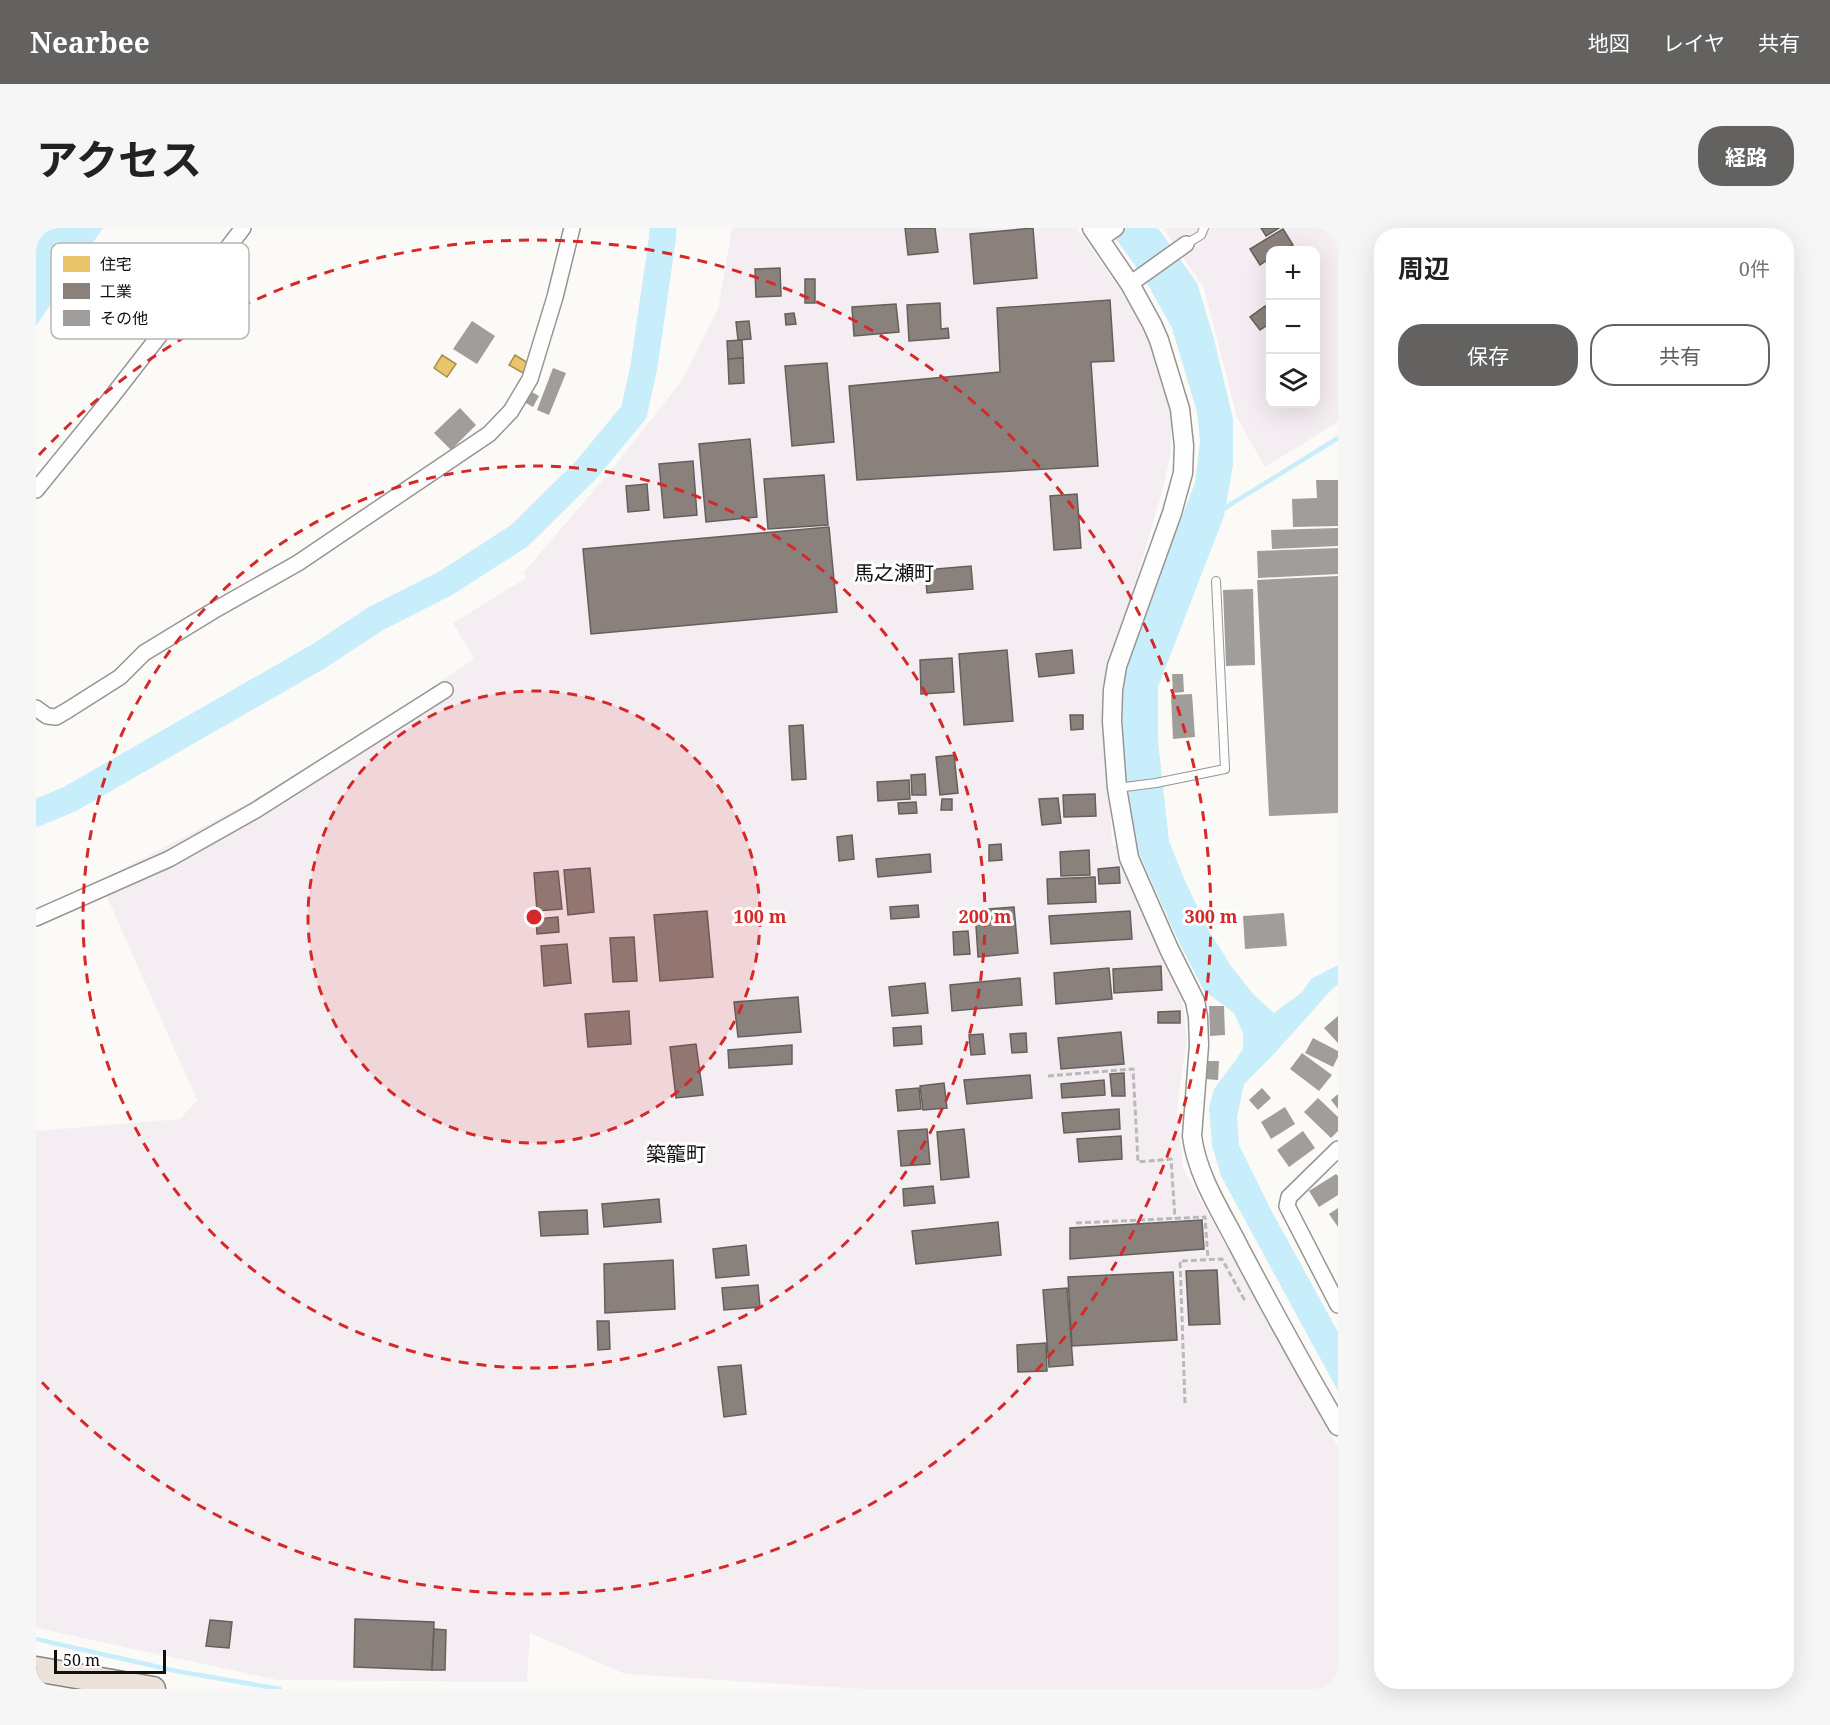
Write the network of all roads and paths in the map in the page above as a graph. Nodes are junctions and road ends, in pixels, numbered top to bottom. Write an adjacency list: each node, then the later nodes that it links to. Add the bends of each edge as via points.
1 (243, 228): 6 (street)
2 (572, 228): 13 (street, via 530,379 511,411 489,434 298,563 144,653 120,677 68,710 56,717)
3 (1116, 228): 5 (street)
4 (1203, 228): 7 (lane, via 1201,235)
5 (1096, 234): 8 (street)
6 (231, 243)
7 (1186, 244): 8 (street)
8 (1130, 284): 14 (street, via 1164,352 1180,409 1185,446 1184,473 1172,513 1117,666 1112,721)
9 (157, 339): 10 (street)
10 (36, 490)
11 (1216, 581): 14 (lane, via 1225,769)
12 (445, 690): 15 (street, via 256,810 169,859)
13 (36, 708)
14 (1120, 787): 24 (street, via 1129,858 1195,1001 1199,1045 1192,1136 1205,1181 1274,1315)
15 (36, 918)
16 (1048, 1076): 18 (path, via 1133,1069 1138,1162 1171,1159)
17 (1338, 1149): 22 (street, via 1289,1197 1287,1206)
18 (1174, 1218): 19 (path); 20 (path, via 1205,1217)
19 (1076, 1223)
20 (1208, 1259): 21 (path, via 1221,1259); 23 (path, via 1180,1261)
21 (1245, 1301)
22 (1338, 1305)
23 (1185, 1403)
24 (1338, 1426)
25 (36, 1669): 26 (highway)
26 (153, 1689)

